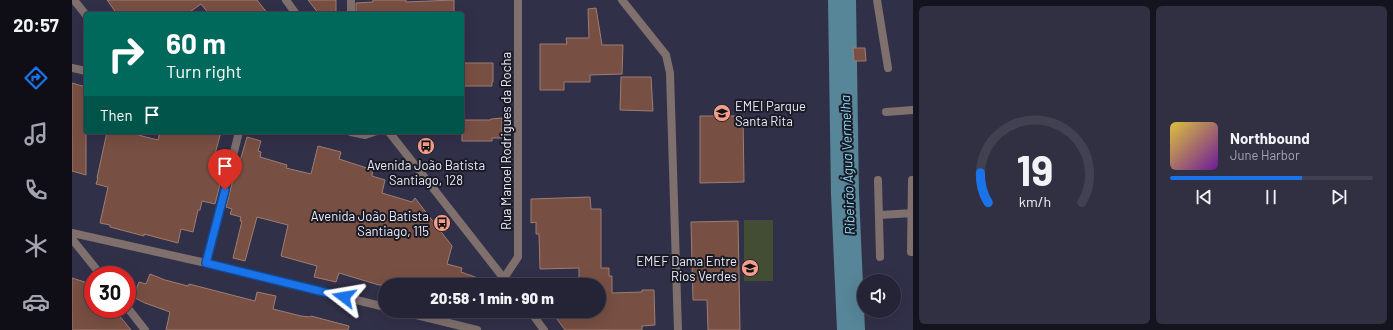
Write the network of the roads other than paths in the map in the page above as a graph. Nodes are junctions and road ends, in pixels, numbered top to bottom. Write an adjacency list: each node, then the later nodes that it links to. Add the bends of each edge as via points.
1 (74, 0): 7 (street)
2 (286, 0): 8 (street)
3 (351, 0): 9 (street)
4 (518, 0): 28 (street, Rua Manoel Rodrigues da Rocha, via 518,257)
5 (622, 0): 36 (street, via 666,54 670,73)
6 (877, 0): 11 (street)
7 (84, 12)
8 (295, 12)
9 (351, 12)
10 (72, 68): 12 (street)
11 (888, 68)
12 (84, 71)
13 (913, 110): 14 (street)
14 (886, 112)
15 (238, 134): 25 (street)
16 (391, 134): 27 (street)
17 (878, 180): 20 (street)
18 (912, 180): 19 (street)
19 (912, 213): 20 (street); 23 (street)
20 (880, 215): 24 (street)
21 (72, 233): 25 (street)
22 (72, 239): 26 (street)
23 (912, 252)
24 (880, 258)
25 (206, 263): 29 (street)
26 (94, 266)
27 (503, 278)
28 (508, 278)
29 (378, 305)
30 (136, 318): 33 (street)
31 (428, 318): 34 (street)
32 (535, 318): 35 (street)
33 (145, 330)
34 (477, 330)
35 (544, 330)
36 (678, 330)

